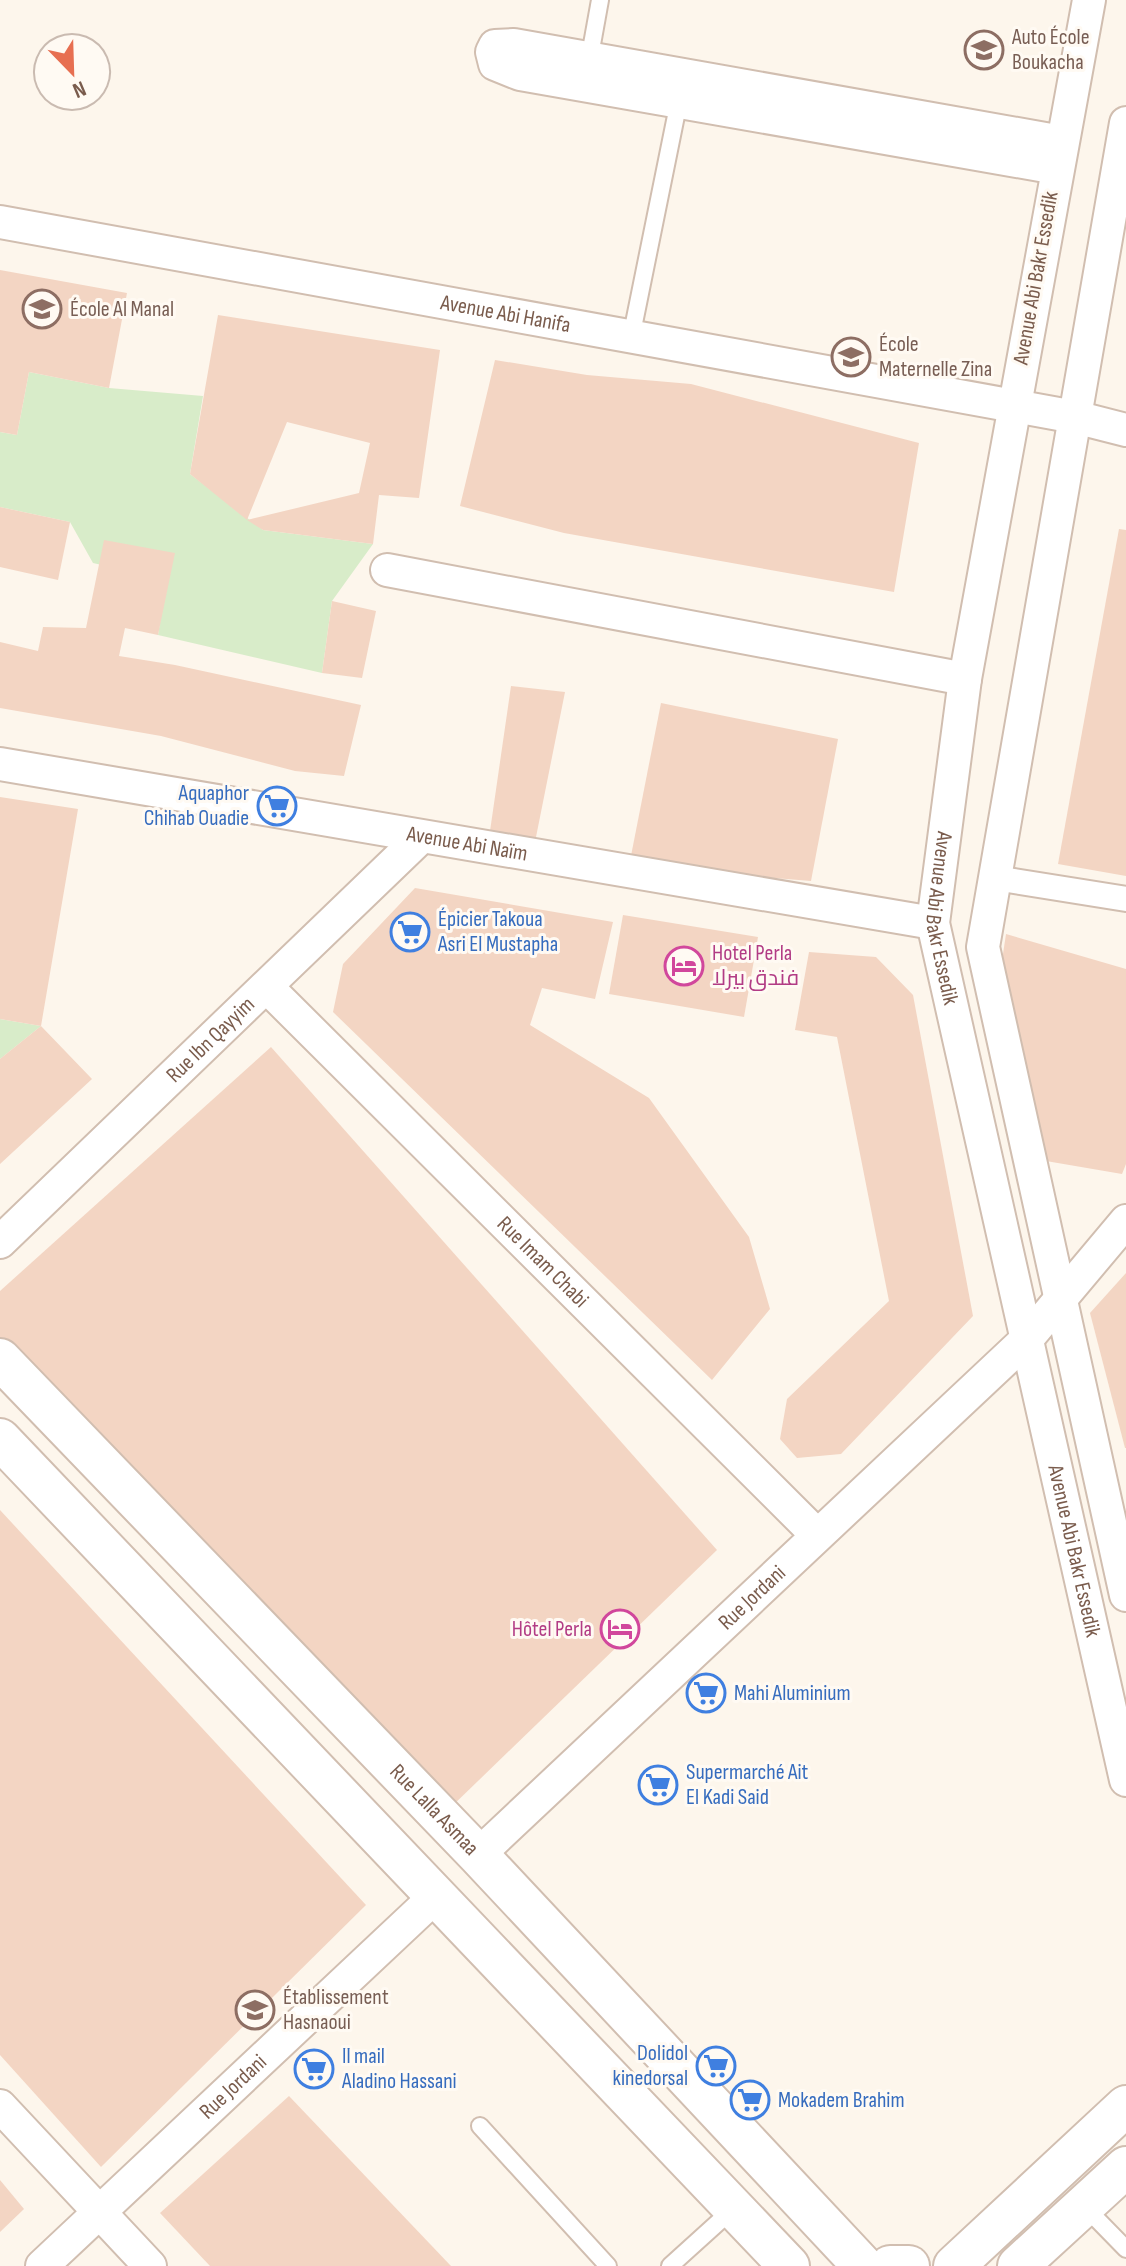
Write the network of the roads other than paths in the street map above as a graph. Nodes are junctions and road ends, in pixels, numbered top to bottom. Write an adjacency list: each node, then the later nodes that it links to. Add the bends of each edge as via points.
1 (600, 0): 3 (lane)
2 (1089, 0): 6 (street, Avenue Abi Bakr Essedik)
3 (587, 73): 4 (street)
4 (681, 90): 6 (street); 9 (lane)
5 (1126, 123): 7 (street, Avenue Abi Bakr Essedik)
6 (1059, 155): 10 (street, Avenue Abi Bakr Essedik)
7 (1122, 167): 11 (street, Avenue Abi Bakr Essedik)
8 (0, 222): 9 (street, Avenue Abi Hanifa)
9 (631, 338): 10 (street, Avenue Abi Hanifa)
10 (1013, 407): 11 (street, Avenue Abi Hanifa); 14 (street, Avenue Abi Bakr Essedik)
11 (1075, 417): 12 (street); 17 (street, Avenue Abi Bakr Essedik)
12 (1126, 430)
13 (387, 570): 14 (street)
14 (965, 679): 19 (street, Avenue Abi Bakr Essedik)
15 (0, 764): 16 (street, Avenue Abi Naïm)
16 (421, 837): 19 (street, Avenue Abi Naïm); 20 (street, Rue Ibn Qayyim)
17 (995, 878): 18 (street); 23 (street, Avenue Abi Bakr Essedik, via 983,947)
18 (1126, 899)
19 (933, 923): 24 (street, Avenue Abi Bakr Essedik)
20 (268, 988): 22 (street, Rue Ibn Qayyim); 27 (street, Rue Imam Chabi)
21 (1126, 1221): 23 (street, Rue Jordani)
22 (0, 1242)
23 (1060, 1299): 24 (street, Rue Jordani); 28 (street, Avenue Abi Bakr Essedik)
24 (1027, 1339): 27 (street, Rue Jordani); 29 (street, Avenue Abi Bakr Essedik)
25 (0, 1359): 30 (street, Rue Lalla Asmaa)
26 (0, 1439): 31 (street)
27 (817, 1535): 30 (street, Rue Jordani)
28 (1126, 1595)
29 (1126, 1780)
30 (478, 1855): 45 (street, Rue Lalla Asmaa)
31 (437, 1895): 37 (street); 38 (street, Rue Jordani)
32 (0, 2106): 38 (street)
33 (1126, 2106): 48 (street)
34 (480, 2126): 42 (lane)
35 (1124, 2173): 36 (street)
36 (1084, 2206): 39 (lane); 49 (street)
37 (734, 2208): 43 (lane); 44 (street)
38 (100, 2213): 40 (street, Rue Jordani); 41 (street)
39 (1126, 2249)
40 (42, 2266)
41 (150, 2266)
42 (608, 2266)
43 (670, 2266)
44 (789, 2266)
45 (863, 2266)
46 (890, 2266): 47 (street)
47 (909, 2266)
48 (954, 2266)
49 (1018, 2266)

